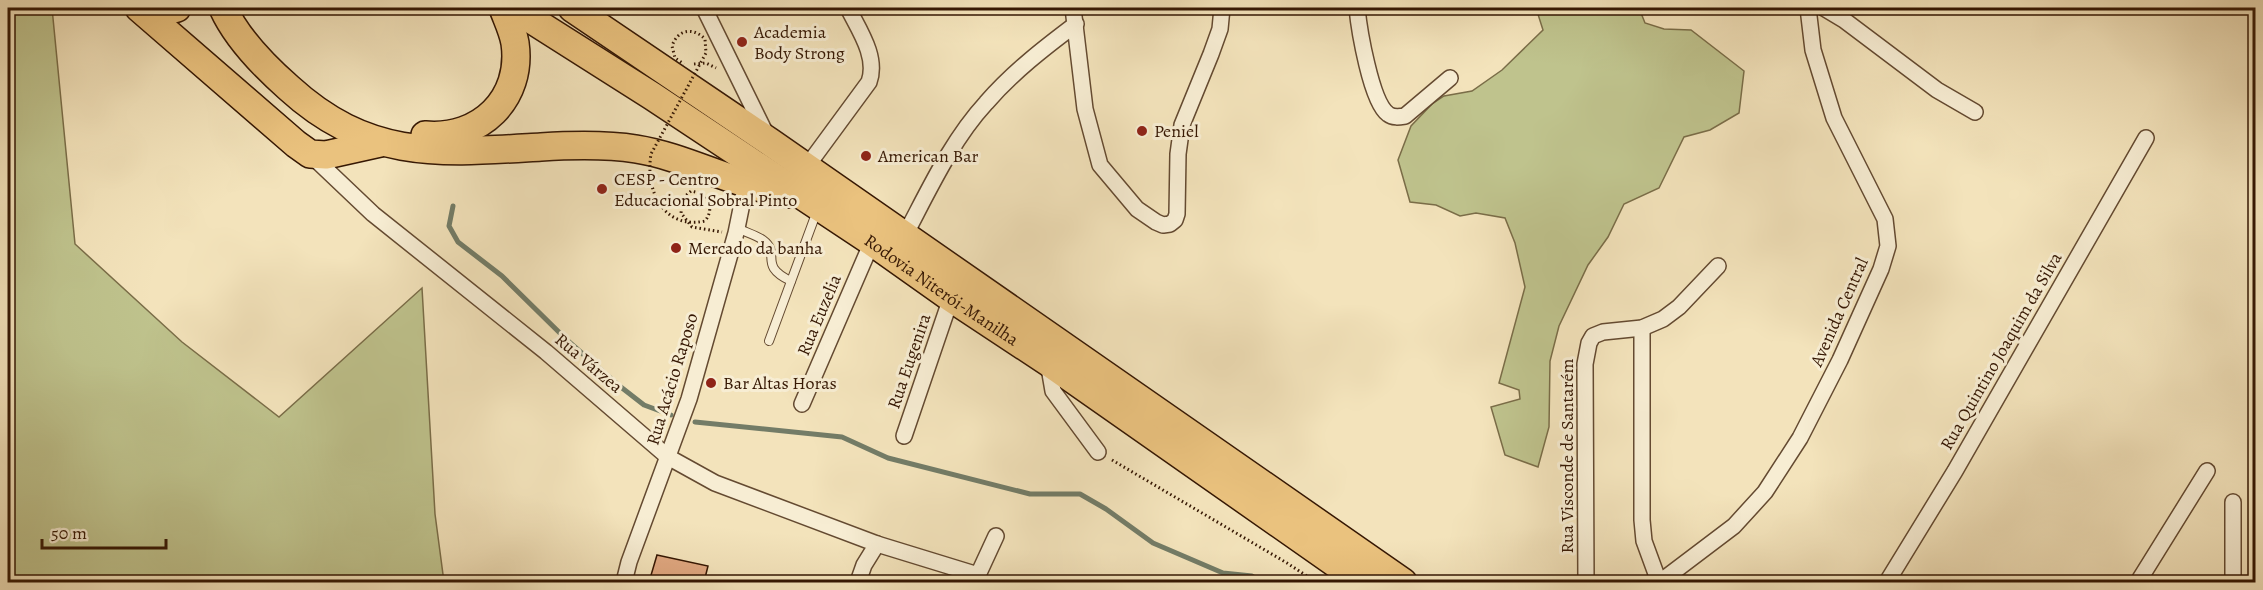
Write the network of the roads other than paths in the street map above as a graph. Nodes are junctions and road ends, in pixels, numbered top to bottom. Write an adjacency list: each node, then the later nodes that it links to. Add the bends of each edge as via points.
1 (177, 8): 14 (highway)
2 (223, 8): 20 (highway, via 268,70 299,98 328,118)
3 (241, 8): 4 (highway, via 278,58 339,112 363,125 386,131 439,136 460,133 479,124 506,98 513,80 515,42)
4 (503, 8)
5 (513, 8): 24 (highway, Rodovia Niterói-Manilha)
6 (572, 8): 19 (highway, Rodovia Niterói-Manilha)
7 (704, 8): 19 (street)
8 (848, 8): 22 (street, via 872,61 873,72)
9 (1073, 8): 15 (street)
10 (1222, 8): 15 (street, via 1220,29 1182,126 1177,214 1170,224 1163,225 1137,209 1100,165 1085,109)
11 (1357, 8): 16 (street, via 1375,94 1389,115 1406,116)
12 (1808, 8): 48 (street, Avenida Central, via 1813,50 1834,118 1885,219 1888,246 1840,360 1800,438 1765,492 1734,526)
13 (1824, 8): 17 (street, via 1937,90)
14 (144, 12): 21 (highway)
15 (1076, 24): 26 (street, via 1032,57 984,104 945,160)
16 (1450, 78)
17 (1975, 112)
18 (2146, 138): 49 (street, Rua Quintino Joaquim da Silva)
19 (770, 142): 22 (highway, Rodovia Niterói-Manilha)
20 (380, 143): 21 (highway, via 326,155); 23 (highway, via 429,151 587,145 637,149)
21 (310, 153): 37 (street, Rua Várzea, via 373,214 555,359)
22 (805, 169): 26 (highway, Rodovia Niterói-Manilha)
23 (746, 184): 24 (highway); 25 (street, Rua Acácio Raposo)
24 (812, 202): 27 (highway, Rodovia Niterói-Manilha); 29 (lane)
25 (736, 231): 29 (lane, via 765,241 771,252 771,267); 37 (street, Rua Acácio Raposo, via 689,399)
26 (904, 237): 46 (highway, Rodovia Niterói-Manilha)
27 (872, 242): 30 (highway, Rodovia Niterói-Manilha); 34 (street, Rua Euzelia)
28 (1718, 266): 31 (street, Rua Visconde de Santarém, via 1679,307)
29 (791, 281): 32 (lane)
30 (951, 298): 33 (highway, Rodovia Niterói-Manilha); 35 (street, Rua Eugenira)
31 (1642, 328): 47 (street, Rua Visconde de Santarém, via 1603,332 1588,343); 48 (street, via 1642,520 1644,541)
32 (770, 341)
33 (1048, 362): 36 (street, via 1053,391); 45 (highway, Rodovia Niterói-Manilha)
34 (802, 404)
35 (904, 436)
36 (1098, 452)
37 (668, 457): 41 (street, Rua Várzea, via 715,483); 43 (street, Rua Acácio Raposo)
38 (2207, 471): 50 (street)
39 (2232, 502): 51 (street)
40 (996, 536): 42 (street, Rua Várzea)
41 (878, 544): 42 (street, Rua Várzea); 44 (street)
42 (977, 579)
43 (624, 582)
44 (858, 582)
45 (1362, 582)
46 (1403, 582)
47 (1586, 582)
48 (1660, 582)
49 (1887, 582)
50 (2138, 582)
51 (2233, 582)

